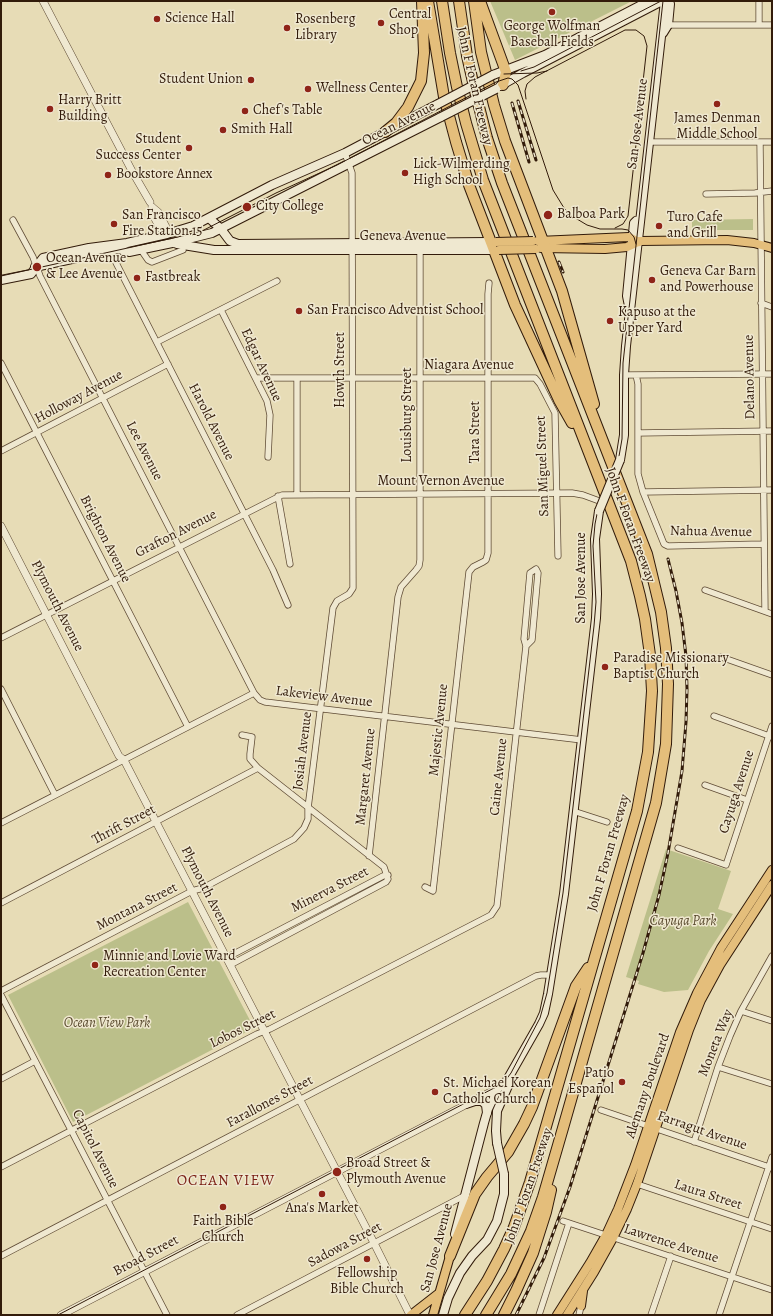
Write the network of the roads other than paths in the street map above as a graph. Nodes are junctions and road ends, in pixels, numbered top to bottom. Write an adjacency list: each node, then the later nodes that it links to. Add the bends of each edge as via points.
1 (44, 1): 28 (street, via 151,204 153,215)
2 (422, 1): 16 (highway, via 424,53 421,81 408,107 396,123)
3 (428, 1): 35 (highway, via 449,119 469,185)
4 (442, 1): 70 (highway, John F Foran Freeway, via 458,93 481,174)
5 (459, 1): 68 (highway, John F Foran Freeway, via 475,91 496,167)
6 (474, 1): 31 (highway, via 481,52 494,106)
7 (480, 1): 14 (highway)
8 (649, 1): 14 (main road, Ocean Avenue, via 545,55)
9 (665, 1): 11 (main road, San Jose Avenue); 15 (main road, Ocean Avenue)
10 (759, 1): 12 (street)
11 (665, 25): 12 (street); 17 (main road, San Jose Avenue, via 661,35)
12 (759, 25): 13 (street)
13 (772, 25)
14 (506, 70): 15 (highway, via 506,77); 16 (main road, Ocean Avenue, bridge)
15 (500, 87): 21 (main road, Ocean Avenue, bridge)
16 (385, 132): 20 (main road, Ocean Avenue)
17 (649, 142): 18 (street); 29 (main road, San Jose Avenue)
18 (760, 142): 19 (street); 23 (street, Delano Avenue)
19 (772, 142)
20 (345, 153): 21 (street, Howth Street); 25 (main road, Ocean Avenue, via 272,185)
21 (350, 163): 27 (main road, Ocean Avenue); 33 (street, Howth Street)
22 (772, 191): 23 (street)
23 (761, 192): 24 (street); 32 (street, Delano Avenue)
24 (706, 194)
25 (209, 218): 27 (main road, Geneva Avenue); 28 (main road, Ocean Avenue)
26 (13, 220): 41 (street, Lee Avenue)
27 (221, 229): 28 (main road, Ocean Avenue, via 204,235); 33 (main road, Geneva Avenue, via 230,241 238,244)
28 (169, 238): 30 (main road, Ocean Avenue); 33 (main road, Geneva Avenue, via 214,250); 38 (main road, Ocean Avenue); 40 (street)
29 (635, 242): 31 (main road, Geneva Avenue, via 629,237); 32 (main road, Geneva Avenue, via 736,241); 54 (main road, San Jose Avenue)
30 (127, 243): 37 (main road, Ocean Avenue); 41 (main road, Ocean Avenue, via 44,258)
31 (540, 244): 35 (main road, Geneva Avenue, bridge); 68 (highway, via 566,305)
32 (760, 244): 36 (main road, Geneva Avenue); 46 (street, Delano Avenue)
33 (352, 246): 34 (main road, Geneva Avenue); 58 (street, Howth Street)
34 (420, 246): 35 (main road, Geneva Avenue); 59 (street, Louisburg Street)
35 (494, 246): 70 (highway, via 515,305 559,400)
36 (772, 248)
37 (114, 250): 38 (main road, Ocean Avenue); 41 (main road, Ocean Avenue); 49 (street, Harold Avenue)
38 (141, 250): 40 (street, via 152,262)
39 (183, 250): 40 (street)
40 (172, 254)
41 (37, 267): 42 (main road, Ocean Avenue); 43 (main road, Ocean Avenue, via 31,274); 62 (street, Lee Avenue)
42 (1, 275)
43 (1, 280)
44 (277, 281): 48 (street)
45 (489, 283): 60 (street, Tara Street)
46 (761, 303): 47 (street); 52 (street, Delano Avenue)
47 (772, 307)
48 (221, 310): 49 (street); 56 (street, Edgar Avenue)
49 (157, 342): 51 (street, Harold Avenue)
50 (1, 363): 65 (street, Brighton Avenue)
51 (168, 364): 62 (street, Holloway Avenue); 81 (street, Harold Avenue)
52 (762, 374): 53 (street); 55 (street); 63 (street, Delano Avenue)
53 (772, 374)
54 (624, 375): 55 (street); 80 (main road, San Jose Avenue, bridge, via 624,435 620,460)
55 (636, 375): 66 (street, Nahua Avenue)
56 (256, 378): 57 (street, Niagara Avenue); 69 (street, Edgar Avenue, via 269,409)
57 (297, 378): 58 (street, Niagara Avenue); 75 (street)
58 (353, 378): 59 (street, Niagara Avenue); 76 (street, Howth Street)
59 (420, 378): 60 (street, Niagara Avenue); 77 (street, Louisburg Street)
60 (488, 378): 61 (street, Niagara Avenue); 78 (street, Tara Street)
61 (537, 380): 74 (street, San Miguel Street, via 555,413)
62 (103, 398): 65 (street, Holloway Avenue); 84 (street, Lee Avenue)
63 (762, 431): 64 (street); 66 (street); 71 (street, Delano Avenue)
64 (772, 431)
65 (37, 432): 67 (street, Holloway Avenue); 88 (street, Brighton Avenue)
66 (638, 433): 73 (street, Nahua Avenue, via 638,474)
67 (1, 450)
68 (608, 453): 154 (highway, John F Foran Freeway, via 643,543 656,588 667,660 668,720 665,756 656,803)
69 (268, 457)
70 (592, 460): 134 (highway, John F Foran Freeway, via 627,550 637,584 648,643 652,691 650,739 642,787)
71 (763, 490): 72 (street); 73 (street); 83 (street, Delano Avenue)
72 (772, 490)
73 (643, 492): 83 (street, Nahua Avenue, via 664,544 668,546)
74 (557, 493): 78 (street, Mount Vernon Avenue); 80 (street, Mount Vernon Avenue, via 578,494); 85 (street, San Miguel Street)
75 (297, 494): 76 (street, Mount Vernon Avenue); 79 (street, Mount Vernon Avenue)
76 (353, 494): 77 (street, Mount Vernon Avenue); 90 (street, Howth Street)
77 (420, 494): 78 (street, Mount Vernon Avenue); 89 (street, Louisburg Street, via 419,566)
78 (488, 494): 87 (street, Tara Street, via 487,557)
79 (278, 496): 81 (street, Grafton Avenue); 86 (street)
80 (602, 502): 111 (main road, San Jose Avenue, bridge, via 595,539 597,610)
81 (244, 513): 84 (street, Grafton Avenue); 92 (street, Harold Avenue)
82 (1, 526): 94 (street, Plymouth Avenue)
83 (764, 544): 93 (street, Delano Avenue)
84 (179, 546): 88 (street, Grafton Avenue); 101 (street, Lee Avenue)
85 (558, 556)
86 (290, 564)
87 (469, 572): 105 (street, Majestic Avenue)
88 (113, 580): 94 (street, Grafton Avenue); 107 (street, Brighton Avenue)
89 (405, 582): 103 (street, Margaret Avenue, via 398,597)
90 (353, 588): 102 (street, Josiah Avenue, via 349,594 334,604)
91 (705, 590): 93 (street)
92 (288, 604)
93 (765, 612): 95 (street)
94 (47, 614): 96 (street, Grafton Avenue); 112 (street, Plymouth Avenue, via 119,756)
95 (772, 614)
96 (1, 638)
97 (526, 646): 97 (street, Caine Avenue, via 532,640 538,573 536,569 530,573 524,639); 108 (street, Caine Avenue)
98 (721, 658): 99 (street)
99 (772, 675)
100 (1, 689): 115 (street)
101 (254, 693): 102 (street, Lakeview Avenue, via 265,702); 107 (street)
102 (320, 709): 103 (street, Lakeview Avenue); 117 (street, Josiah Avenue)
103 (384, 716): 105 (street, Lakeview Avenue); 123 (street, Margaret Avenue)
104 (714, 716): 110 (street)
105 (451, 724): 108 (street, Lakeview Avenue); 128 (street, Majestic Avenue, via 433,892)
106 (772, 726): 110 (street, Cayuga Avenue)
107 (188, 727): 112 (street)
108 (516, 732): 111 (street, Lakeview Avenue); 131 (street, Caine Avenue, via 497,906)
109 (242, 735): 113 (street, via 252,737 250,759)
110 (770, 736): 116 (street, Cayuga Avenue)
111 (582, 740): 118 (main road, San Jose Avenue)
112 (124, 760): 115 (street); 119 (street, Plymouth Avenue)
113 (258, 768): 117 (street); 119 (street, Thrift Street)
114 (705, 785): 116 (street)
115 (56, 795): 121 (street)
116 (747, 800): 122 (street, Cayuga Avenue, via 726,865)
117 (308, 808): 123 (street); 129 (street, Montana Street, via 308,819 304,828 294,839 203,888)
118 (573, 811): 120 (street); 136 (main road, San Jose Avenue, via 563,903)
119 (156, 822): 129 (street, Plymouth Avenue); 130 (street, Thrift Street)
120 (607, 822)
121 (1, 823)
122 (678, 848)
123 (369, 856): 125 (street, via 384,867)
124 (772, 870): 126 (main road, Alemany Boulevard)
125 (388, 875): 133 (street, Minerva Street); 135 (street, Minerva Street, via 386,882)
126 (770, 878): 153 (main road, Alemany Boulevard, via 721,948 697,993 680,1032)
127 (772, 885): 153 (main road, Alemany Boulevard, via 720,965 701,1000)
128 (425, 887)
129 (192, 891): 133 (street, Plymouth Avenue); 137 (street, Montana Street)
130 (1, 903)
131 (494, 910): 141 (street, Lobos Street, via 491,915)
132 (772, 957): 139 (street, Moneta Way)
133 (226, 958): 135 (street, Plymouth Avenue)
134 (594, 959): 171 (highway, via 576,986 524,1124 508,1152 475,1194); 185 (highway, John F Foran Freeway, via 518,1216 499,1260)
135 (230, 965): 141 (street, Plymouth Avenue)
136 (551, 975): 144 (main road, San Jose Avenue, via 542,1018); 148 (street, Farallones Street, via 536,976)
137 (1, 991)
138 (1, 995): 142 (street, Capitol Avenue)
139 (741, 1011): 140 (street); 143 (street, Moneta Way)
140 (772, 1021)
141 (264, 1032): 148 (street, Plymouth Avenue); 155 (street, Lobos Street)
142 (35, 1061): 145 (street); 155 (street, Capitol Avenue)
143 (718, 1067): 146 (street); 156 (street, Moneta Way)
144 (509, 1078): 147 (main road, San Jose Avenue); 151 (main road, San Jose Avenue)
145 (1, 1079)
146 (772, 1084)
147 (498, 1088): 149 (street, Broad Street); 151 (main road, via 500,1095); 152 (main road, San Jose Avenue)
148 (300, 1100): 160 (street, Plymouth Avenue); 163 (street, Farallones Street)
149 (466, 1104): 152 (main road, via 482,1101 486,1105); 160 (street, Broad Street)
150 (601, 1110): 153 (street, Farragut Avenue)
151 (497, 1111): 184 (main road, San Jose Avenue, bridge, via 497,1143 504,1174 503,1200 494,1227 487,1240 460,1273)
152 (486, 1116): 162 (main road, San Jose Avenue)
153 (652, 1127): 156 (street, Farragut Avenue); 161 (main road, Alemany Boulevard); 168 (main road, Alemany Boulevard)
154 (563, 1128): 186 (highway, John F Foran Freeway, via 531,1230 511,1274); 187 (highway, via 542,1228)
155 (72, 1130): 158 (street, Lobos Street); 163 (street, Capitol Avenue)
156 (694, 1142): 159 (street, Farragut Avenue)
157 (772, 1157): 159 (street)
158 (1, 1167)
159 (770, 1167): 165 (street)
160 (337, 1171): 169 (street, Plymouth Avenue); 173 (street, Broad Street)
161 (637, 1184): 165 (street, Laura Street); 168 (main road, Alemany Boulevard)
162 (464, 1196): 169 (street, Sadowa Street); 171 (main road, San Jose Avenue)
163 (108, 1200): 170 (street, Farallones Street); 173 (street, Capitol Avenue)
164 (563, 1221): 166 (street, Lawrence Avenue)
165 (750, 1222): 167 (street, Laura Street); 174 (street)
166 (569, 1223): 168 (street, Lawrence Avenue); 188 (street)
167 (772, 1229)
168 (609, 1236): 172 (street, Lawrence Avenue); 175 (main road, Alemany Boulevard); 189 (main road, Alemany Boulevard)
169 (374, 1243): 181 (street, Sadowa Street); 182 (street, Plymouth Avenue)
170 (1, 1256)
171 (450, 1256): 177 (main road, San Jose Avenue)
172 (671, 1256): 174 (street, Lawrence Avenue); 192 (street)
173 (144, 1272): 179 (street, Broad Street); 180 (street, Capitol Avenue)
174 (732, 1277): 176 (street, Lawrence Avenue); 193 (street)
175 (583, 1290): 178 (main road); 190 (main road, Alemany Boulevard)
176 (772, 1290)
177 (438, 1293): 182 (main road); 183 (main road, San Jose Avenue)
178 (581, 1306): 191 (street)
179 (61, 1315)
180 (167, 1315)
181 (237, 1315)
182 (410, 1315)
183 (433, 1315)
184 (443, 1315)
185 (465, 1315)
186 (486, 1315)
187 (504, 1315)
188 (539, 1315)
189 (557, 1315)
190 (566, 1315)
191 (579, 1315)
192 (651, 1315)
193 (719, 1315)

